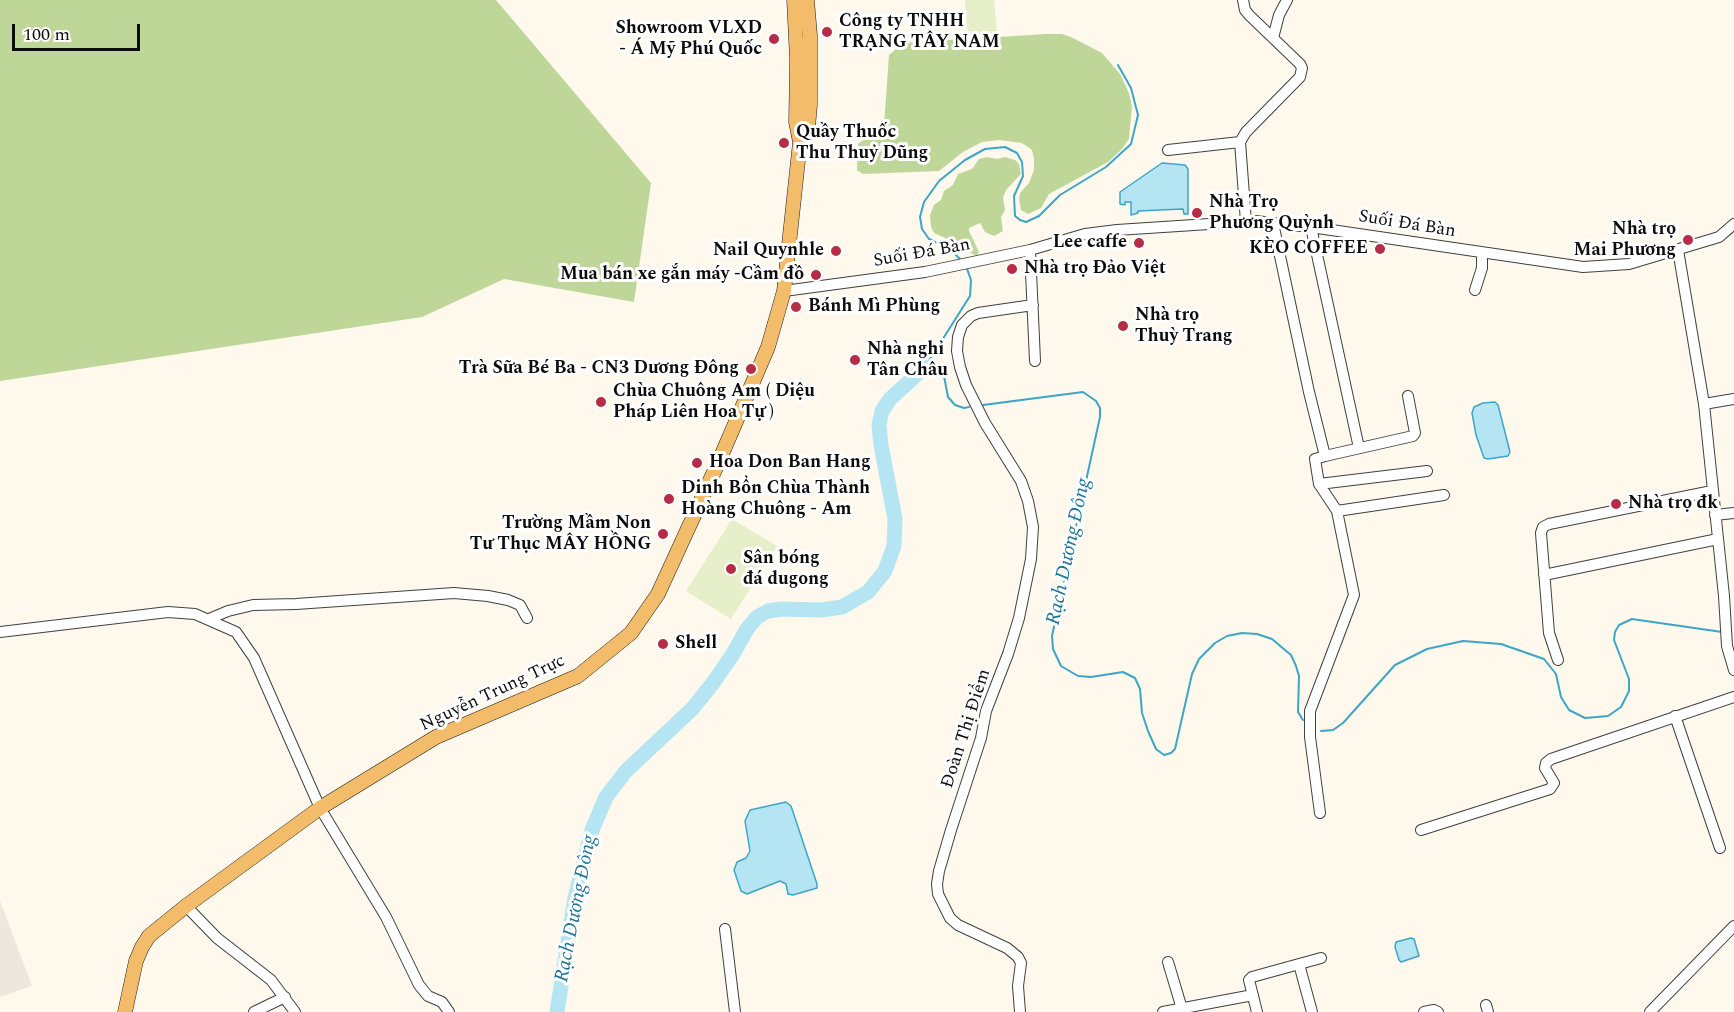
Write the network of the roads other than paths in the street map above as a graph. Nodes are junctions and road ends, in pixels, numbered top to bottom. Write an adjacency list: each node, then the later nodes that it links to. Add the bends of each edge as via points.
1 (794, 0): 6 (main road, Nguyễn Trung Trực, via 796,122)
2 (807, 0): 6 (main road, Nguyễn Trung Trực, via 810,105 808,127)
3 (1243, 0): 5 (street, via 1248,15)
4 (1287, 0): 5 (street)
5 (1273, 38): 7 (street, via 1300,64 1302,72)
6 (800, 142): 17 (main road, Nguyễn Trung Trực)
7 (1240, 142): 8 (street); 9 (street)
8 (1168, 150)
9 (1246, 222): 10 (street, Suối Đá Bàn); 13 (street, Suối Đá Bàn, via 1085,234)
10 (1273, 223): 12 (street, Suối Đá Bàn); 24 (street)
11 (1734, 224): 14 (street, Suối Đá Bàn, via 1719,237)
12 (1311, 227): 15 (street, Suối Đá Bàn); 23 (street)
13 (1030, 250): 17 (street, Suối Đá Bàn, via 925,272); 18 (street)
14 (1678, 250): 15 (street, Suối Đá Bàn, via 1629,264 1583,267); 22 (street)
15 (1482, 253): 16 (street)
16 (1475, 290)
17 (784, 291): 41 (main road, Nguyễn Trung Trực, via 768,347 719,461 658,594 631,633 578,676 436,737)
18 (1033, 306): 19 (street); 59 (street, Đoàn Thị Điểm, via 978,313 962,325 958,337 960,368 985,423 1013,467 1033,527 1031,559 1016,627 986,711 937,884 950,918 1018,957)
19 (1035, 361)
20 (1408, 396): 23 (street, via 1413,436)
21 (1734, 399): 22 (street)
22 (1704, 404): 27 (street)
23 (1359, 448): 24 (street)
24 (1325, 456): 26 (street, via 1315,459)
25 (1427, 471): 26 (street)
26 (1319, 484): 29 (street)
27 (1713, 491): 31 (street); 33 (street, via 1543,527)
28 (1444, 495): 29 (street)
29 (1337, 511): 42 (street, via 1354,595 1310,711)
30 (1734, 513): 31 (street)
31 (1715, 515): 32 (street)
32 (1718, 539): 33 (street); 38 (street, via 1727,646)
33 (1544, 575): 37 (street, via 1549,633)
34 (527, 618): 35 (street, via 520,605 507,600 454,593 253,606)
35 (209, 619): 36 (street, via 168,612); 41 (street, via 236,632 254,658)
36 (0, 632)
37 (1558, 660)
38 (1734, 670)
39 (1734, 697): 40 (street)
40 (1675, 716): 43 (street, via 1551,759 1545,768 1554,783 1550,789); 44 (street)
41 (320, 808): 45 (main road, Nguyễn Trung Trực); 57 (street, via 386,917 419,985)
42 (1320, 813)
43 (1421, 830)
44 (1720, 848)
45 (186, 906): 52 (street, via 217,938 271,980); 54 (main road, Nguyễn Trung Trực, via 149,936 142,947)
46 (1734, 926): 65 (street)
47 (725, 928): 58 (street)
48 (1321, 958): 50 (street)
49 (1168, 962): 53 (street)
50 (1299, 964): 51 (street, via 1251,977); 62 (street)
51 (1253, 995): 53 (street); 61 (street)
52 (285, 997): 55 (street); 56 (street)
53 (1182, 1009): 60 (street)
54 (125, 1012)
55 (254, 1012)
56 (295, 1012)
57 (449, 1012)
58 (735, 1012)
59 (1020, 1012)
60 (1163, 1012)
61 (1257, 1012)
62 (1312, 1012)
63 (1424, 1012): 64 (street)
64 (1438, 1012)
65 (1650, 1012)

